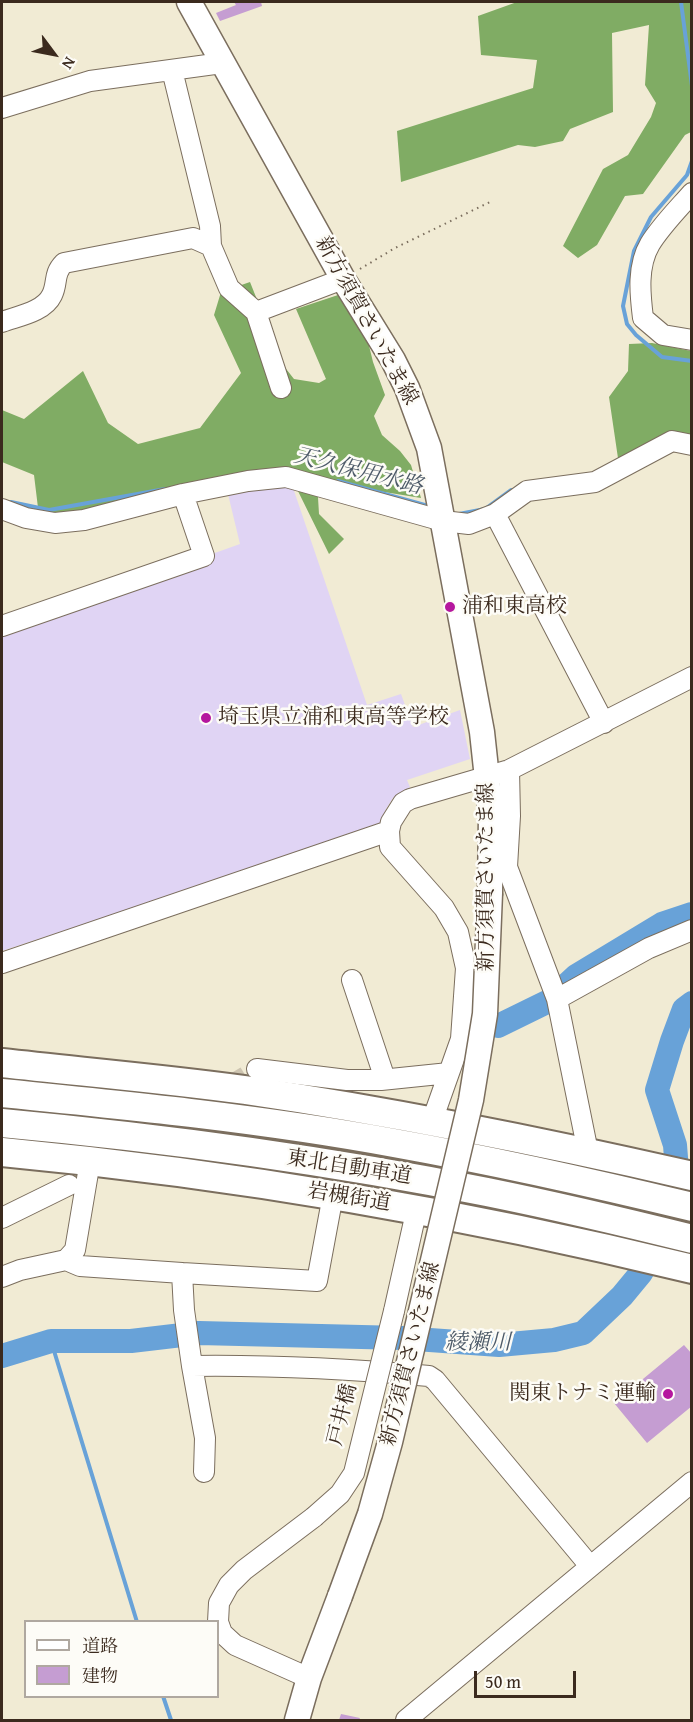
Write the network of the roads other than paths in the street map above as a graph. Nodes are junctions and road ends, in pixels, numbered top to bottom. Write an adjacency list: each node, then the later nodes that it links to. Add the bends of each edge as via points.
1 (189, 2): 2 (main road, 新方須賀さいたま線)
2 (222, 63): 3 (street); 7 (main road, 新方須賀さいたま線)
3 (172, 70): 4 (street, via 90,81); 6 (street, via 210,226)
4 (2, 108)
5 (692, 193): 10 (street, via 649,245 640,293 643,318 663,335)
6 (211, 246): 8 (street, via 229,288); 9 (street, via 193,238 64,263 58,270 52,295 42,308)
7 (343, 279): 8 (street); 16 (main road, 新方須賀さいたま線, via 407,388 429,448)
8 (256, 312): 11 (street)
9 (2, 322)
10 (692, 340)
11 (281, 388)
12 (692, 445): 15 (street, via 672,441 595,482 527,491)
13 (183, 494): 14 (street, via 84,520 55,523); 16 (street, via 286,477); 17 (street, via 204,556)
14 (2, 509)
15 (495, 514): 16 (street, via 469,524); 19 (street)
16 (444, 521): 20 (main road, 新方須賀さいたま線, via 476,692)
17 (2, 626)
18 (692, 677): 19 (street)
19 (604, 723): 20 (street)
20 (498, 774): 21 (street, via 403,803); 25 (street, via 510,816 507,867); 53 (main road, 新方須賀さいたま線, bridge, via 491,815 485,1014 471,1100 388,1452 370,1514)
21 (389, 831): 23 (street); 28 (street, via 390,847 444,908 458,932 466,968 461,1039)
22 (692, 930): 25 (street, via 649,948)
23 (2, 963)
24 (352, 980): 29 (street)
25 (556, 999): 34 (street)
26 (2, 1063): 31 (highway, via 244,1090)
27 (257, 1069): 29 (street, via 347,1080)
28 (449, 1073): 29 (street); 31 (street)
29 (385, 1079)
30 (2, 1093): 39 (highway, 東北自動車道, via 139,1106 404,1144)
31 (432, 1121): 34 (highway)
32 (2, 1123): 42 (highway, 東北自動車道, via 300,1159 564,1208)
33 (2, 1152): 35 (highway, 岩槻街道)
34 (599, 1155): 36 (highway)
35 (90, 1161): 38 (highway, 岩槻街道); 43 (street, via 75,1250)
36 (692, 1176)
37 (69, 1185): 41 (street)
38 (333, 1195): 40 (highway, 岩槻街道); 45 (street, via 317,1281)
39 (692, 1207)
40 (417, 1208): 44 (highway, 岩槻街道); 51 (street, 戸井橋, bridge, via 354,1473 340,1494 229,1585 219,1603)
41 (2, 1218)
42 (692, 1239)
43 (66, 1260): 45 (street, via 80,1266); 46 (street)
44 (688, 1269)
45 (182, 1273): 47 (street)
46 (2, 1277)
47 (192, 1366): 48 (street, via 205,1438); 50 (street, via 365,1370 429,1376)
48 (204, 1472)
49 (692, 1482): 50 (street)
50 (590, 1566): 55 (street)
51 (218, 1620)
52 (219, 1625): 53 (street, 戸井橋, bridge, via 222,1634 235,1645)
53 (309, 1678): 54 (main road, 新方須賀さいたま線)
54 (297, 1720)
55 (406, 1720)

